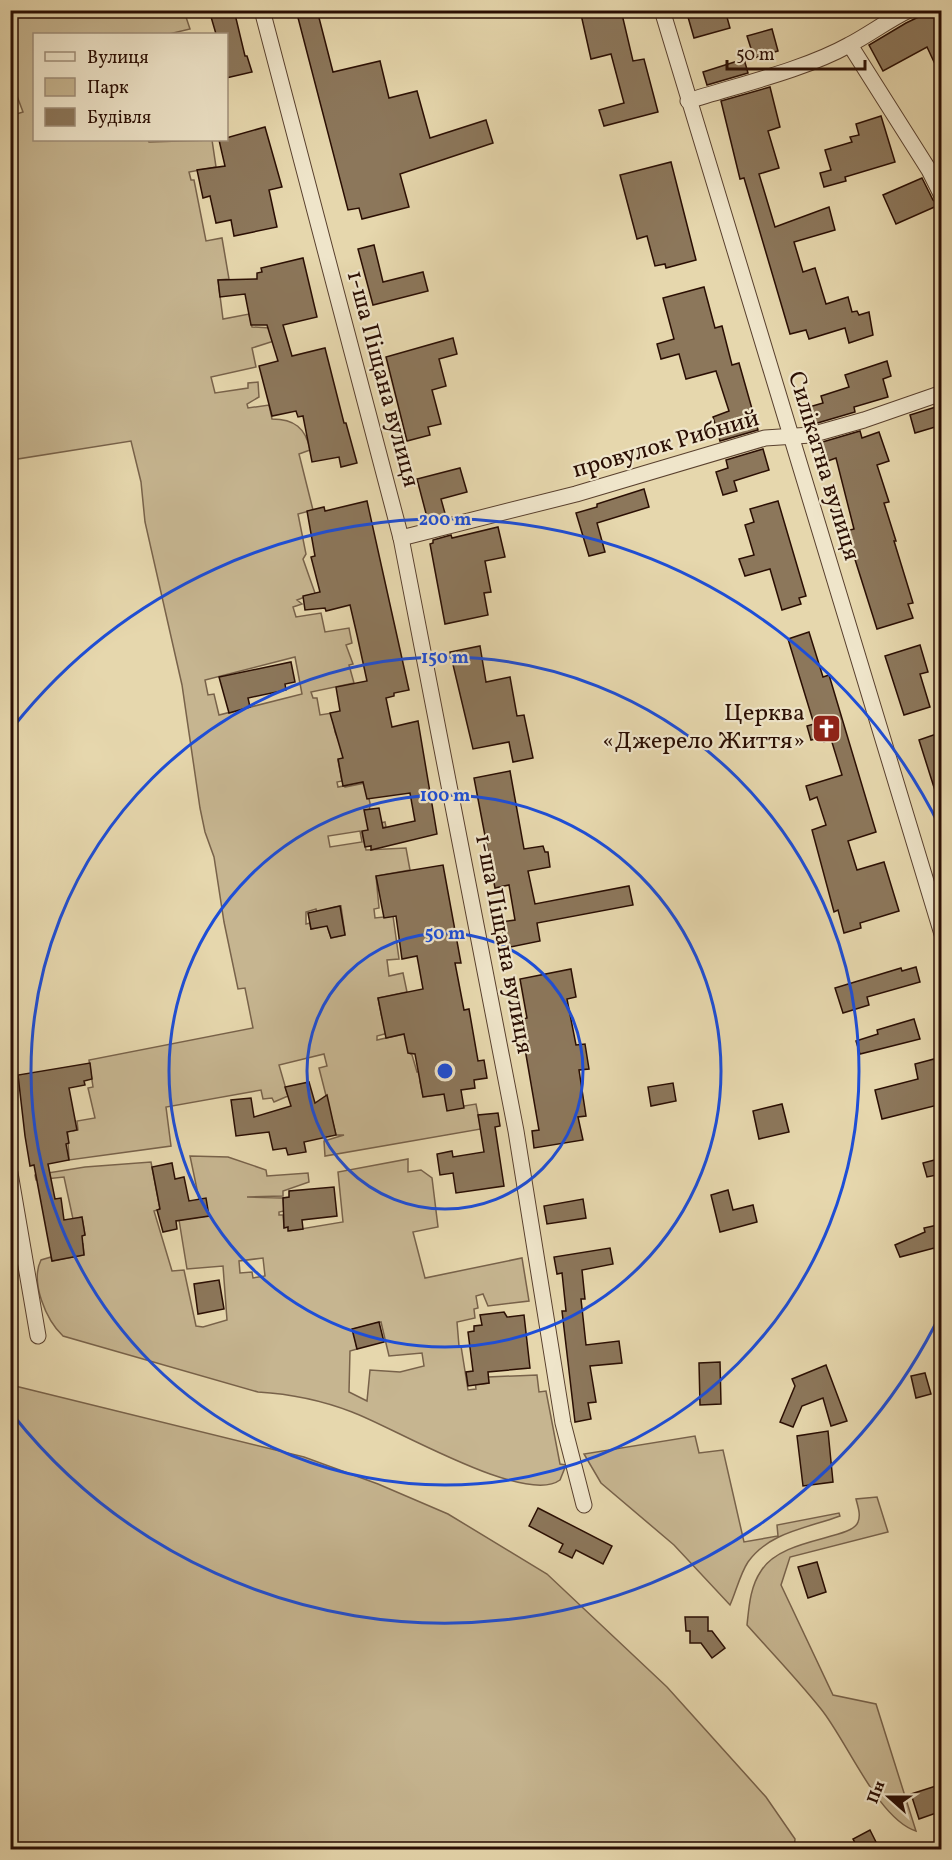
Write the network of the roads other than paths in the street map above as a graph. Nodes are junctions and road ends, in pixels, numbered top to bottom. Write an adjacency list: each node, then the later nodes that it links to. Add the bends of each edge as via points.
1 (262, 10): 9 (street, 1-ша Піщана вулиця)
2 (662, 10): 5 (street, Силікатна вулиця)
3 (909, 10): 4 (street)
4 (849, 45): 5 (street, via 818,59); 6 (street)
5 (688, 101): 8 (street, Силікатна вулиця)
6 (942, 196)
7 (942, 393): 8 (street, провулок Рибний, via 843,426)
8 (790, 436): 9 (street, провулок Рибний, via 765,438 576,494); 10 (street, Силікатна вулиця)
9 (401, 538): 13 (street, 1-ша Піщана вулиця, via 516,1131 563,1423)
10 (942, 934)
11 (10, 1173): 12 (street)
12 (38, 1336)
13 (584, 1505)

